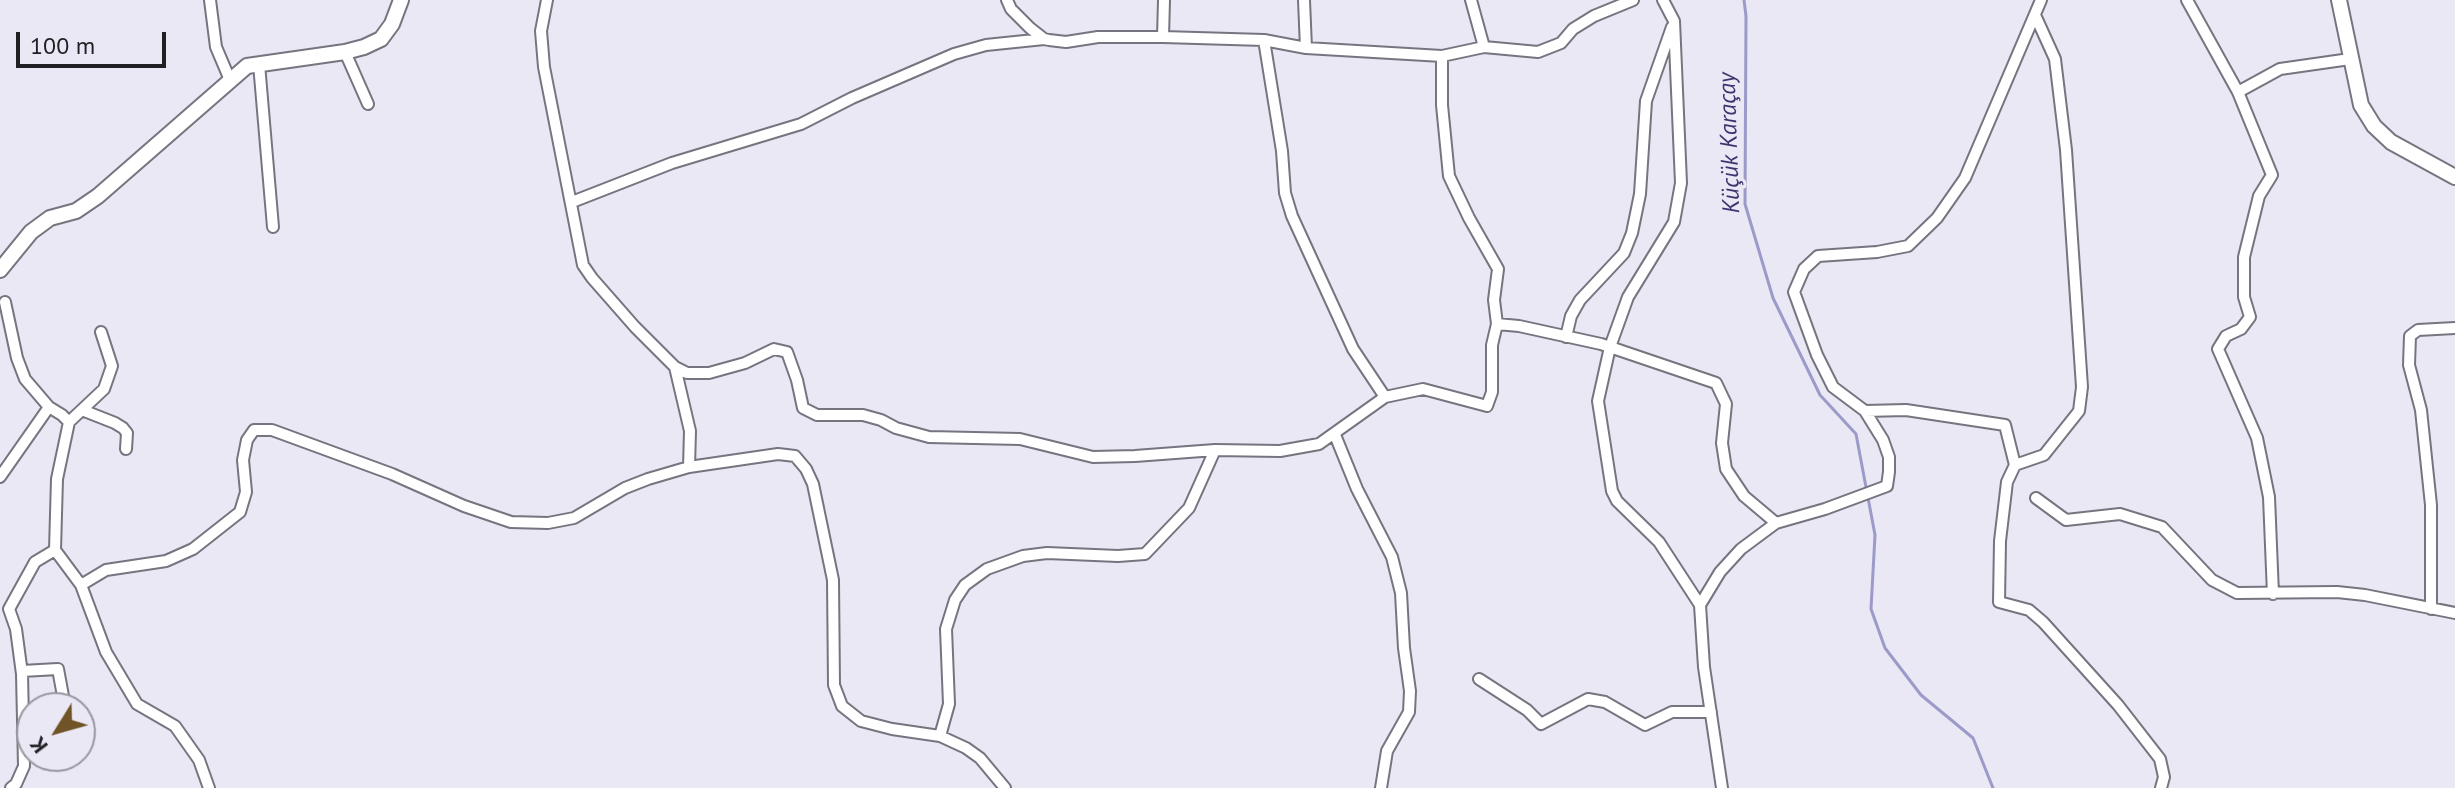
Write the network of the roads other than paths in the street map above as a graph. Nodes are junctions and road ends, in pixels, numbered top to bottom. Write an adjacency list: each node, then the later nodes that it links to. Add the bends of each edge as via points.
1 (210, 0): 24 (street, via 216,47)
2 (401, 0): 20 (street, via 381,39)
3 (547, 0): 28 (street, via 541,31 544,67)
4 (1007, 0): 16 (street)
5 (1164, 0): 15 (street)
6 (1304, 0): 19 (street)
7 (1471, 0): 18 (street)
8 (1633, 0): 18 (street, via 1594,16 1561,43 1538,52)
9 (1663, 0): 14 (street)
10 (2041, 0): 13 (street)
11 (2187, 0): 25 (street)
12 (2339, 0): 22 (street)
13 (2035, 15): 41 (street, via 1965,178 1937,218 1908,246 1818,256 1804,269 1794,292 1833,387); 46 (street, via 2055,59 2082,387 2079,411 2044,455)
14 (1674, 21): 35 (street, via 1646,101 1632,233 1624,253 1580,300); 36 (street, via 1681,183 1674,222 1628,297)
15 (1163, 37): 16 (street); 17 (street)
16 (1044, 39): 28 (street, via 954,54 801,124 672,163)
17 (1264, 40): 19 (street); 38 (street, via 1292,216 1353,349)
18 (1484, 47): 21 (street)
19 (1306, 48): 21 (street)
20 (345, 52): 23 (street); 26 (street)
21 (1442, 56): 32 (street, via 1449,176 1498,269)
22 (2350, 59): 25 (street, via 2280,69); 27 (street, via 2361,105 2374,126 2391,142)
23 (259, 64): 24 (street, via 247,66); 29 (street)
24 (230, 80): 30 (street, via 98,196 31,232)
25 (2238, 92): 53 (street, via 2272,175 2259,196 2244,257 2250,317 2218,349 2257,438 2269,497)
26 (368, 104)
27 (2455, 177)
28 (572, 202): 37 (street, via 583,265)
29 (273, 227)
30 (0, 270)
31 (5, 302): 39 (street, via 25,379)
32 (1497, 324): 35 (street); 38 (street, via 1487,406 1423,389)
33 (2455, 328): 55 (street, via 2418,330 2410,336 2409,365 2421,410 2431,505)
34 (101, 332): 40 (street, via 112,366 104,389)
35 (1566, 337): 36 (street)
36 (1610, 347): 50 (street, via 1716,383 1726,404 1726,469 1744,496); 54 (street, via 1598,401 1612,491 1659,542)
37 (675, 367): 45 (street, via 709,373 774,349 787,352 803,408 817,415 863,415 929,437 1020,439 1093,457); 47 (street, via 690,431)
38 (1385, 397): 43 (street)
39 (49, 407): 42 (street); 48 (street)
40 (82, 410): 42 (street); 44 (street, via 123,428)
41 (1865, 411): 46 (street, via 1906,410 2005,425); 50 (street, via 1889,457 1887,486)
42 (69, 422): 51 (street, via 57,479)
43 (1335, 435): 45 (street, via 1319,444 1280,451); 65 (street, via 1392,557 1401,593 1409,712 1387,751)
44 (126, 449)
45 (1215, 450): 61 (street, via 1189,508 1145,554 1023,556 987,569 965,585 946,629 949,704)
46 (2015, 465): 67 (street, via 2007,482 2000,541 1999,602 2029,610 2043,622 2118,705 2160,759)
47 (689, 467): 52 (street, via 625,488 574,518 511,522 272,430 254,430 243,460 246,492 240,512 193,549 166,561 106,570); 61 (street, via 795,456 813,484 833,580 834,685 842,706 861,721)
48 (0, 477)
49 (2036, 498): 53 (street, via 2066,520 2120,514 2162,527 2212,580 2237,593)
50 (1776, 523): 54 (street, via 1741,549)
51 (55, 550): 52 (street); 57 (street, via 35,562 9,609)
52 (81, 585): 63 (street, via 106,652 137,704 175,726 199,760)
53 (2273, 594): 55 (street, via 2337,592)
54 (1700, 605): 60 (street)
55 (2431, 609): 56 (street)
56 (2455, 613)
57 (22, 671): 59 (street, via 58,669); 62 (street, via 24,766)
58 (1479, 679): 60 (street, via 1541,724 1588,699 1605,702 1645,725 1672,712)
59 (62, 692)
60 (1711, 712): 66 (street)
61 (940, 736): 64 (street, via 980,758)
62 (11, 788)
63 (209, 788)
64 (1005, 788)
65 (1381, 788)
66 (1722, 788)
67 (2161, 788)

